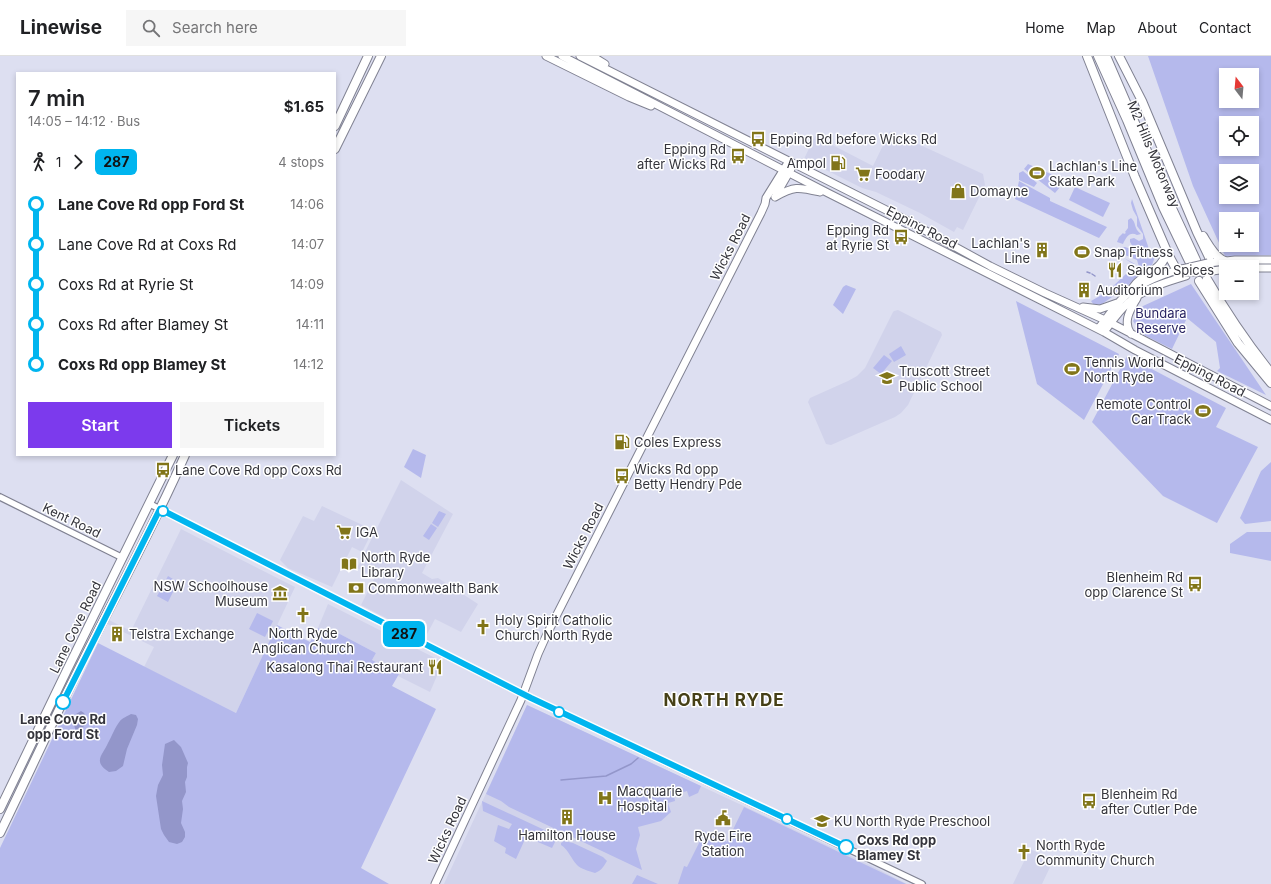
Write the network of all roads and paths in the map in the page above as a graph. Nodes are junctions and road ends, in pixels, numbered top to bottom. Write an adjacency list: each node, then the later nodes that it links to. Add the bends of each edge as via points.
1 (368, 56): 13 (highway)
2 (381, 56): 14 (highway)
3 (546, 56): 12 (main road, via 629,97)
4 (562, 56): 12 (main road, Epping Road)
5 (580, 56): 11 (main road, Epping Road)
6 (592, 56): 11 (main road)
7 (1087, 56): 21 (highway)
8 (1098, 56): 9 (highway, M2 Hills Motorway, via 1162,207 1192,261)
9 (1106, 56)
10 (1119, 56): 19 (highway, via 1142,101)
11 (644, 89): 15 (main road, Epping Road)
12 (679, 116): 16 (main road, Epping Road)
13 (336, 124)
14 (336, 147)
15 (792, 162): 16 (main road, Wicks Road); 32 (main road, Epping Road, via 903,218 976,259)
16 (786, 171): 17 (main road, Epping Road); 18 (main road, Wicks Road); 20 (main road, Wicks Road, via 766,198)
17 (828, 193): 18 (main road, via 796,188); 34 (main road, Epping Road)
18 (775, 197): 20 (main road, Wicks Road)
19 (1184, 202): 22 (highway, via 1206,241); 28 (highway, via 1209,258)
20 (765, 204): 49 (main road, Wicks Road, via 547,634)
21 (1166, 247): 29 (highway, via 1174,265); 30 (highway, via 1165,257 1136,284)
22 (1222, 260)
23 (1271, 260): 24 (main road)
24 (1259, 261)
25 (1219, 267): 28 (main road)
26 (1259, 268): 27 (main road)
27 (1271, 268)
28 (1207, 271): 29 (main road, bridge); 36 (highway, via 1223,307); 37 (highway, via 1238,343)
29 (1183, 272): 30 (main road, via 1158,286); 30 (main road, via 1150,281)
30 (1134, 294): 31 (main road); 33 (main road); 35 (main road, via 1127,320)
31 (1120, 302): 32 (main road, via 1100,309); 33 (main road)
32 (1075, 307): 33 (main road, Epping Road)
33 (1108, 322): 34 (main road); 35 (main road, Epping Road)
34 (1101, 331): 39 (main road, Epping Road)
35 (1131, 334): 38 (main road, Epping Road)
36 (1271, 372)
37 (1271, 383)
38 (1271, 407)
39 (1271, 420)
40 (173, 456): 43 (highway, Lane Cove Road)
41 (185, 456): 44 (highway, Lane Cove Road)
42 (0, 498): 45 (street, Kent Road)
43 (150, 504): 44 (street); 45 (highway, Lane Cove Road)
44 (160, 509): 46 (highway, Lane Cove Road); 49 (street)
45 (123, 558): 46 (highway, Kent Road); 47 (highway, Lane Cove Road)
46 (133, 563): 48 (highway, Lane Cove Road)
47 (67, 670): 48 (highway); 50 (highway, Lane Cove Road)
48 (77, 675): 51 (highway, Lane Cove Road)
49 (523, 694): 52 (main road, Wicks Road); 53 (street)
50 (0, 809)
51 (0, 833)
52 (435, 884)
53 (922, 884)

